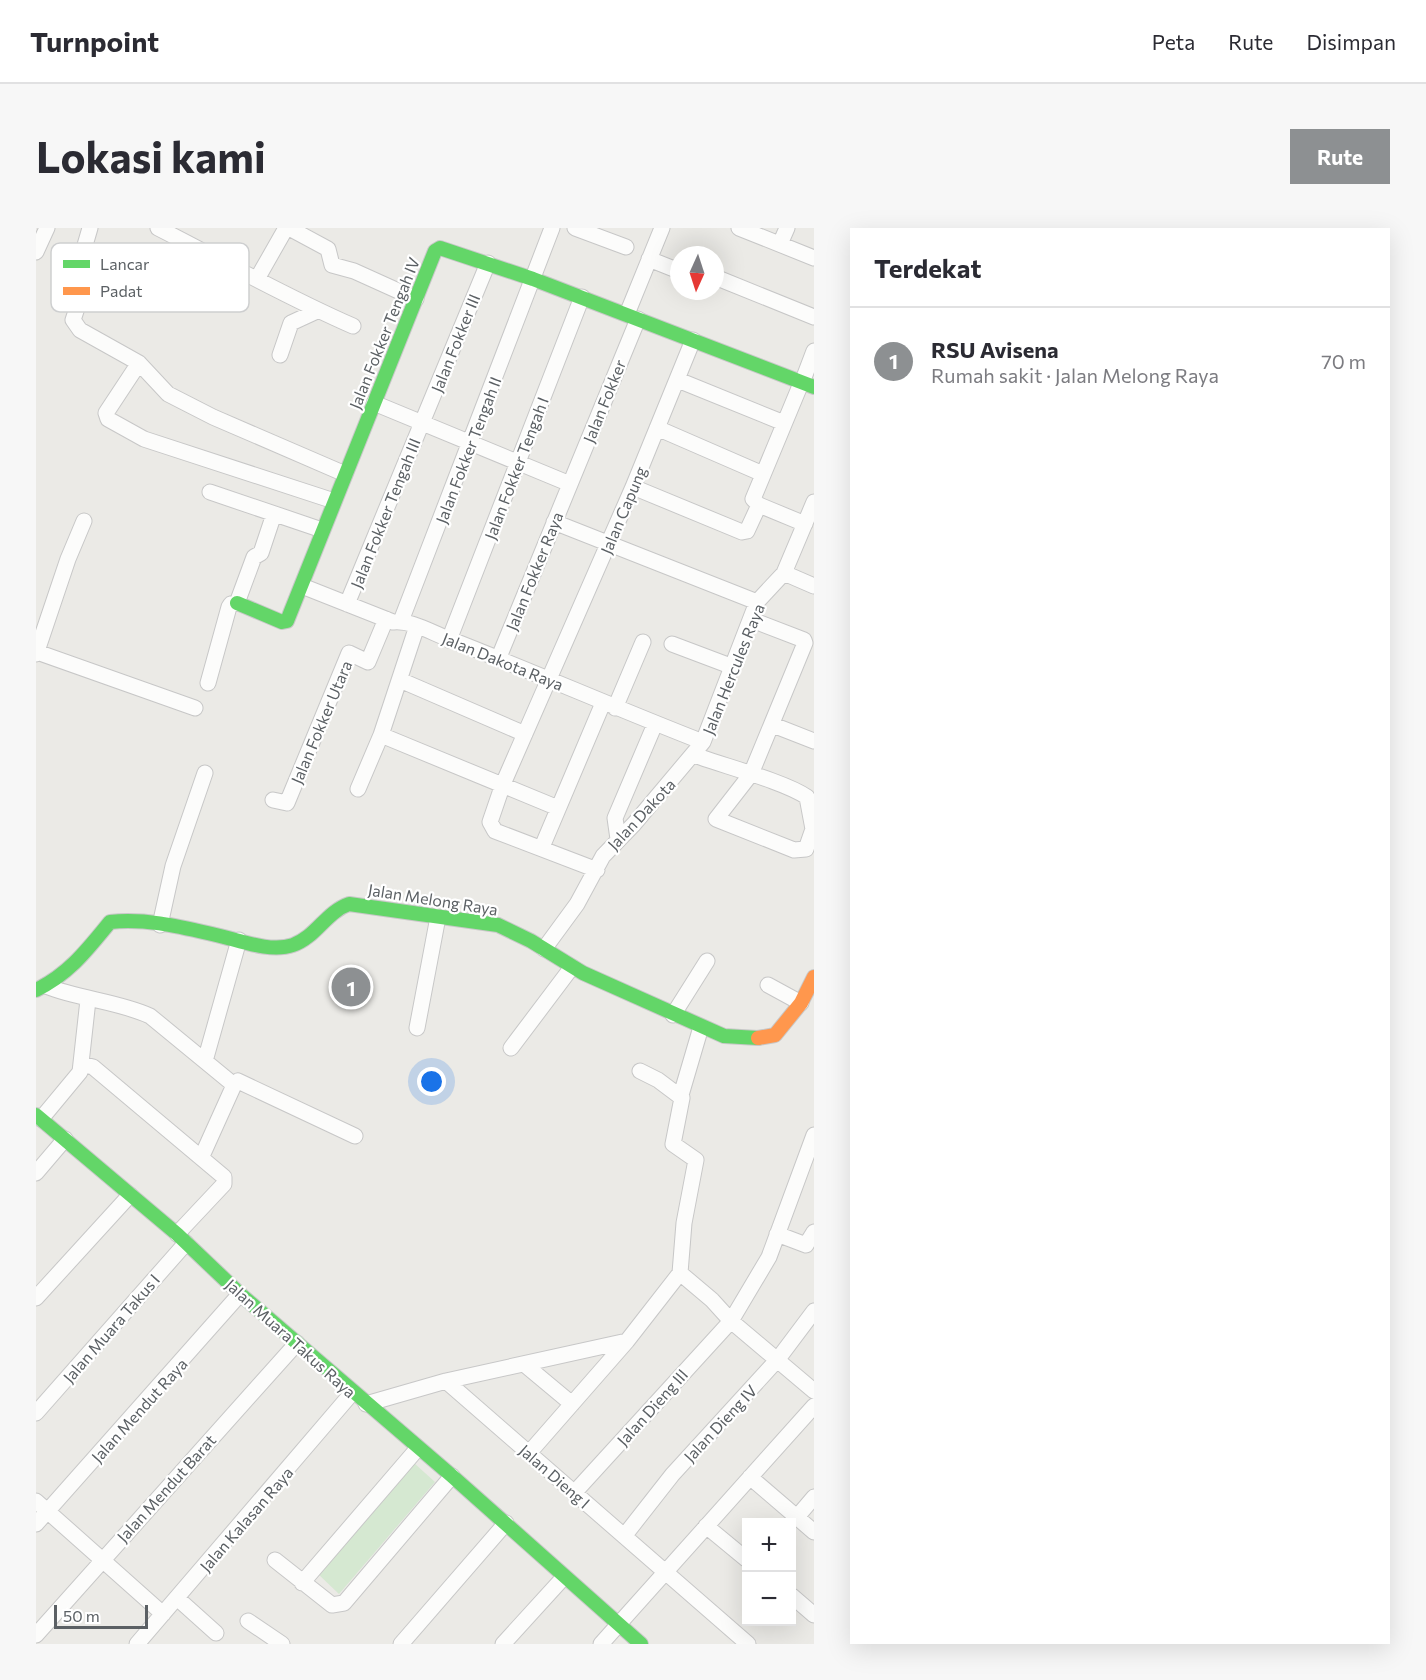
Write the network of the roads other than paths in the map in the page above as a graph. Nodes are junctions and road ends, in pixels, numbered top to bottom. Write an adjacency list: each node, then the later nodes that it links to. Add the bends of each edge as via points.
1 (46, 228): 14 (street)
2 (90, 228): 10 (street)
3 (158, 228): 11 (street)
4 (287, 228): 21 (street); 26 (street, via 328,249 332,265)
5 (552, 228): 22 (street, Jalan Fokker Tengah II)
6 (575, 228): 13 (street)
7 (662, 228): 15 (street, Jalan Fokker)
8 (739, 228): 12 (street)
9 (787, 228): 12 (street)
10 (86, 243)
11 (187, 243)
12 (780, 244): 16 (street)
13 (626, 247)
14 (36, 252)
15 (650, 256): 17 (street); 19 (street); 29 (street, Jalan Fokker)
16 (814, 258)
17 (670, 261)
18 (488, 263): 22 (street, Jalan Fokker Tengah IV); 26 (street, Jalan Fokker Tengah IV, via 437,249); 40 (street, Jalan Fokker III)
19 (670, 266)
20 (249, 275): 21 (street)
21 (257, 279): 27 (street)
22 (533, 279): 25 (street, Jalan Fokker Tengah IV); 43 (street, Jalan Fokker Tengah II)
23 (724, 281): 30 (street)
24 (724, 289): 31 (street)
25 (582, 297): 29 (street, Jalan Fokker Tengah IV); 44 (street, Jalan Fokker Tengah I)
26 (416, 299): 39 (street, Jalan Fokker Tengah IV)
27 (317, 311): 32 (street); 35 (street, via 291,323)
28 (77, 312): 36 (street, via 74,320 80,330)
29 (632, 317): 33 (street, Jalan Fokker Tengah IV); 47 (street, Jalan Fokker)
30 (814, 317)
31 (814, 325)
32 (353, 326)
33 (693, 340): 37 (street, Jalan Capung); 38 (street, Jalan Fokker Tengah IV)
34 (814, 351): 38 (street)
35 (280, 354)
36 (139, 363): 45 (street, via 168,394); 50 (street, via 110,405 108,419 144,439)
37 (678, 380): 41 (street); 42 (street, Jalan Capung)
38 (806, 383): 41 (street)
39 (374, 403): 40 (street); 45 (street, Jalan Fokker Tengah IV)
40 (423, 422): 43 (street); 64 (street, Jalan Fokker Tengah III)
41 (784, 423): 46 (street)
42 (657, 428): 46 (street); 48 (street, Jalan Capung)
43 (471, 442): 44 (street); 65 (street, Jalan Fokker Tengah II)
44 (518, 462): 47 (street); 68 (street, Jalan Fokker Tengah I)
45 (345, 474): 50 (street, Jalan Fokker Tengah IV)
46 (763, 474): 52 (street, via 753,499)
47 (570, 484): 55 (street, Jalan Fokker Raya)
48 (633, 487): 52 (street, via 742,532 749,530); 58 (street, Jalan Capung)
49 (210, 492): 53 (street)
50 (334, 501): 57 (street, Jalan Fokker Tengah IV)
51 (814, 502): 56 (street, Jalan Hercules Raya)
52 (759, 505): 56 (street)
53 (274, 514): 57 (street); 63 (street)
54 (84, 521): 71 (street)
55 (554, 522): 58 (street); 72 (street, Jalan Fokker Raya)
56 (805, 524): 59 (street, Jalan Hercules Raya)
57 (322, 530): 60 (street, Jalan Fokker Tengah IV)
58 (608, 545): 62 (street); 75 (street, Jalan Capung)
59 (784, 573): 61 (street); 62 (street, Jalan Hercules Raya)
60 (302, 586): 63 (street, Jalan Fokker Tengah IV, via 284,622); 64 (street, Jalan Dakota Raya)
61 (814, 586)
62 (757, 602): 66 (street, Jalan Hercules Raya)
63 (237, 603): 76 (street, via 231,604)
64 (347, 604): 65 (street, Jalan Dakota Raya)
65 (394, 620): 67 (street, Jalan Dakota Raya); 89 (street, Jalan Fokker Utara, via 368,662 349,653 287,803)
66 (752, 621): 73 (street, Jalan Hercules Raya); 80 (street, via 805,641)
67 (417, 626): 68 (street, Jalan Dakota Raya); 74 (street)
68 (449, 639): 72 (street, Jalan Dakota Raya)
69 (643, 642): 77 (street)
70 (672, 644): 73 (street)
71 (36, 653): 78 (street)
72 (499, 657): 75 (street, Jalan Dakota Raya)
73 (734, 667): 84 (street, Jalan Hercules Raya)
74 (400, 680): 81 (street); 82 (street)
75 (550, 680): 77 (street, Jalan Dakota Raya); 82 (street, Jalan Capung)
76 (208, 684)
77 (609, 705): 79 (street, Jalan Dakota Raya); 90 (street)
78 (195, 708)
79 (655, 724): 84 (street, Jalan Dakota Raya); 91 (street, via 615,818)
80 (773, 725): 83 (street); 86 (street)
81 (380, 734): 87 (street); 88 (street)
82 (525, 734): 87 (street, Jalan Capung)
83 (814, 741)
84 (699, 748): 86 (street, Jalan Dakota Raya); 91 (street, Jalan Dakota)
85 (205, 773): 95 (street, via 173,866)
86 (751, 774): 86 (street, Jalan Dakota Raya, via 807,797 812,836 806,849 794,850 717,819)
87 (503, 784): 90 (street); 92 (street, Jalan Capung, via 490,822 492,828)
88 (358, 789)
89 (273, 800)
90 (558, 808): 92 (street)
91 (618, 838): 93 (street, Jalan Dakota, via 603,855)
92 (542, 847): 93 (street)
93 (597, 870): 97 (street, Jalan Dakota)
94 (438, 917): 96 (street, Jalan Melong Raya, via 350,904 330,911 307,939 295,945 278,948); 97 (street, Jalan Melong Raya, via 498,925); 107 (street)
95 (160, 924): 96 (street, Jalan Melong Raya); 102 (street, Jalan Melong Raya, via 110,922 75,965)
96 (239, 940): 109 (street)
97 (544, 949): 99 (street, Jalan Melong Raya)
98 (706, 961): 105 (street)
99 (572, 967): 105 (street, Jalan Melong Raya); 108 (street)
100 (814, 977): 104 (street, Jalan Melong Raya)
101 (768, 985): 104 (street)
102 (41, 988): 103 (street)
103 (88, 1000): 109 (street, via 150,1016); 110 (street, Jalan Muara Takus Raya)
104 (800, 1001): 106 (street, Jalan Melong Raya, via 781,1030 770,1037 735,1038)
105 (673, 1015): 106 (street, Jalan Melong Raya)
106 (701, 1027): 113 (street)
107 (417, 1028)
108 (511, 1048)
109 (206, 1061): 112 (street)
110 (81, 1064): 114 (street, Jalan Muara Takus Raya, via 80,1072); 118 (street, via 93,1067)
111 (640, 1071): 113 (street)
112 (234, 1085): 116 (street, via 238,1081); 118 (street)
113 (681, 1095): 126 (street, via 673,1144 696,1163 684,1223)
114 (39, 1117): 117 (street, Jalan Muara Takus Raya)
115 (814, 1135): 120 (street, Jalan Dieng III)
116 (355, 1136)
117 (65, 1139): 119 (street); 122 (street, Jalan Muara Takus Raya)
118 (202, 1156): 125 (street, Jalan Muara Takus I, via 224,1177 224,1184)
119 (36, 1173)
120 (799, 1180): 121 (street); 124 (street, Jalan Dieng III)
121 (814, 1184)
122 (130, 1195): 125 (street, Jalan Muara Takus Raya); 128 (street)
123 (814, 1232): 124 (street, via 806,1245)
124 (777, 1234): 130 (street, Jalan Dieng III, via 751,1291)
125 (182, 1239): 127 (street, Jalan Muara Takus Raya); 141 (street, Jalan Muara Takus I)
126 (680, 1273): 130 (street); 131 (street)
127 (240, 1294): 132 (street, Jalan Muara Takus Raya); 148 (street, Jalan Mendut Raya)
128 (36, 1298)
129 (814, 1311): 133 (street, Jalan Dieng IV)
130 (731, 1321): 133 (street); 146 (street, Jalan Dieng III)
131 (627, 1341): 134 (street); 139 (street)
132 (297, 1343): 137 (street, Jalan Muara Takus Raya); 156 (street, Jalan Mendut Barat)
133 (778, 1359): 136 (street); 154 (street, Jalan Dieng IV, via 672,1475)
134 (524, 1364): 135 (street); 139 (street)
135 (446, 1381): 138 (street); 143 (street, Jalan Dieng I)
136 (814, 1391)
137 (352, 1392): 138 (street, Jalan Muara Takus Raya); 161 (street, Jalan Kalasan Raya)
138 (366, 1404): 142 (street, Jalan Muara Takus Raya)
139 (572, 1404): 143 (street)
140 (814, 1406): 145 (street)
141 (36, 1413)
142 (418, 1448): 144 (street, Jalan Muara Takus Raya); 160 (street)
143 (529, 1453): 146 (street, Jalan Dieng I)
144 (452, 1476): 150 (street, Jalan Muara Takus Raya); 160 (street, via 344,1603 332,1605)
145 (750, 1477): 149 (street); 152 (street)
146 (574, 1493): 154 (street, Jalan Dieng I)
147 (814, 1497): 149 (street)
148 (42, 1507): 151 (street, Jalan Mendut Raya); 156 (street)
149 (797, 1517): 153 (street)
150 (506, 1523): 159 (street, Jalan Muara Takus Raya); 171 (street)
151 (36, 1524)
152 (706, 1526): 155 (street); 158 (street)
153 (814, 1532)
154 (625, 1535): 158 (street, Jalan Dieng I)
155 (742, 1555)
156 (102, 1559): 163 (street); 168 (street, Jalan Mendut Barat)
157 (274, 1560): 160 (street)
158 (665, 1571): 166 (street); 175 (street, Jalan Dieng I)
159 (564, 1577): 166 (street, Jalan Muara Takus Raya); 172 (street)
160 (302, 1583)
161 (177, 1598): 163 (street, Jalan Kalasan Raya); 167 (street)
162 (796, 1599): 164 (street)
163 (163, 1614): 169 (street, Jalan Kalasan Raya)
164 (814, 1615)
165 (248, 1621): 170 (street)
166 (618, 1624): 173 (street); 174 (street, Jalan Muara Takus Raya)
167 (216, 1633)
168 (36, 1635)
169 (137, 1644)
170 (282, 1644)
171 (401, 1644)
172 (503, 1644)
173 (601, 1644)
174 (641, 1644)
175 (748, 1644)

